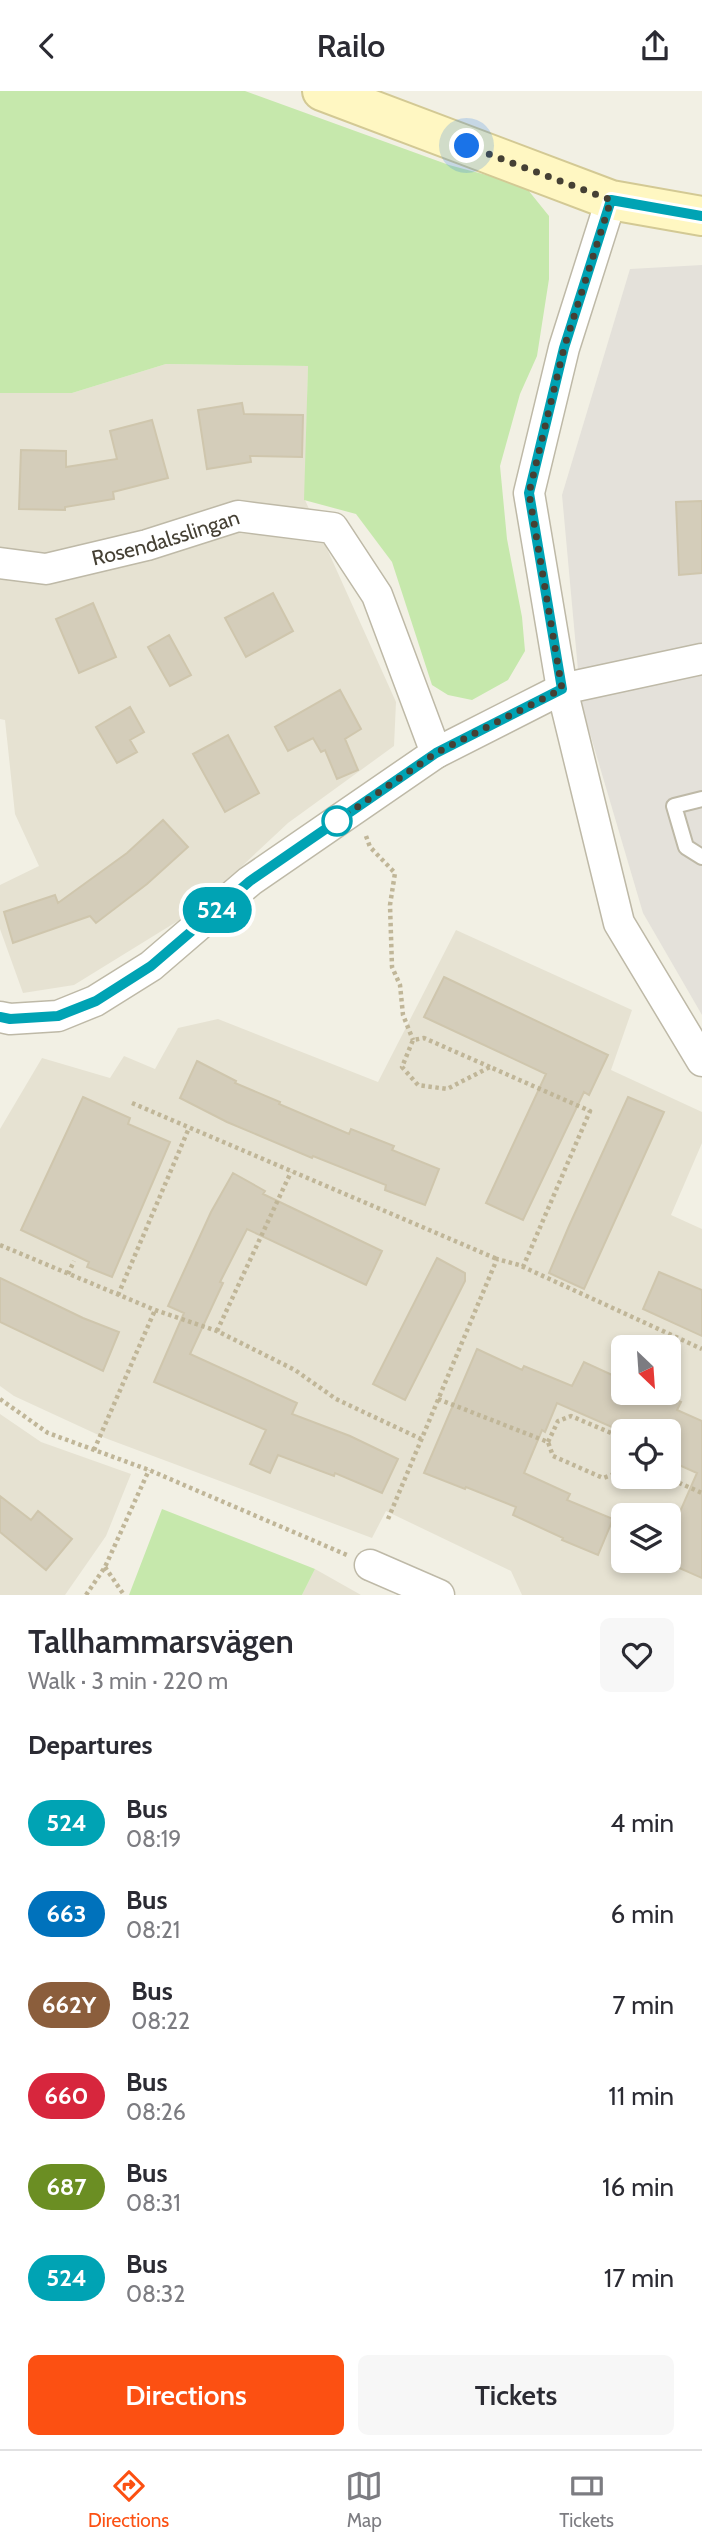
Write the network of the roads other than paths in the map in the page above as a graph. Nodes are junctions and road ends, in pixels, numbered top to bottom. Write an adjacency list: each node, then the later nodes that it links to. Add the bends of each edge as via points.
1 (322, 91): 2 (main road)
2 (611, 200): 3 (main road); 6 (street, via 564,348 529,493)
3 (702, 216)
4 (0, 563): 7 (street, Rosendalsslingan, via 46,569 147,545 238,516 333,528 377,595)
5 (702, 659): 6 (street)
6 (562, 689): 7 (street); 11 (street, via 619,923)
7 (436, 753): 10 (street, via 250,881 151,966 96,1001 58,1016)
8 (702, 799): 9 (lane, via 674,806 686,847)
9 (702, 857)
10 (3, 1027)
11 (702, 1061)
12 (370, 1565): 13 (street)
13 (439, 1595)

